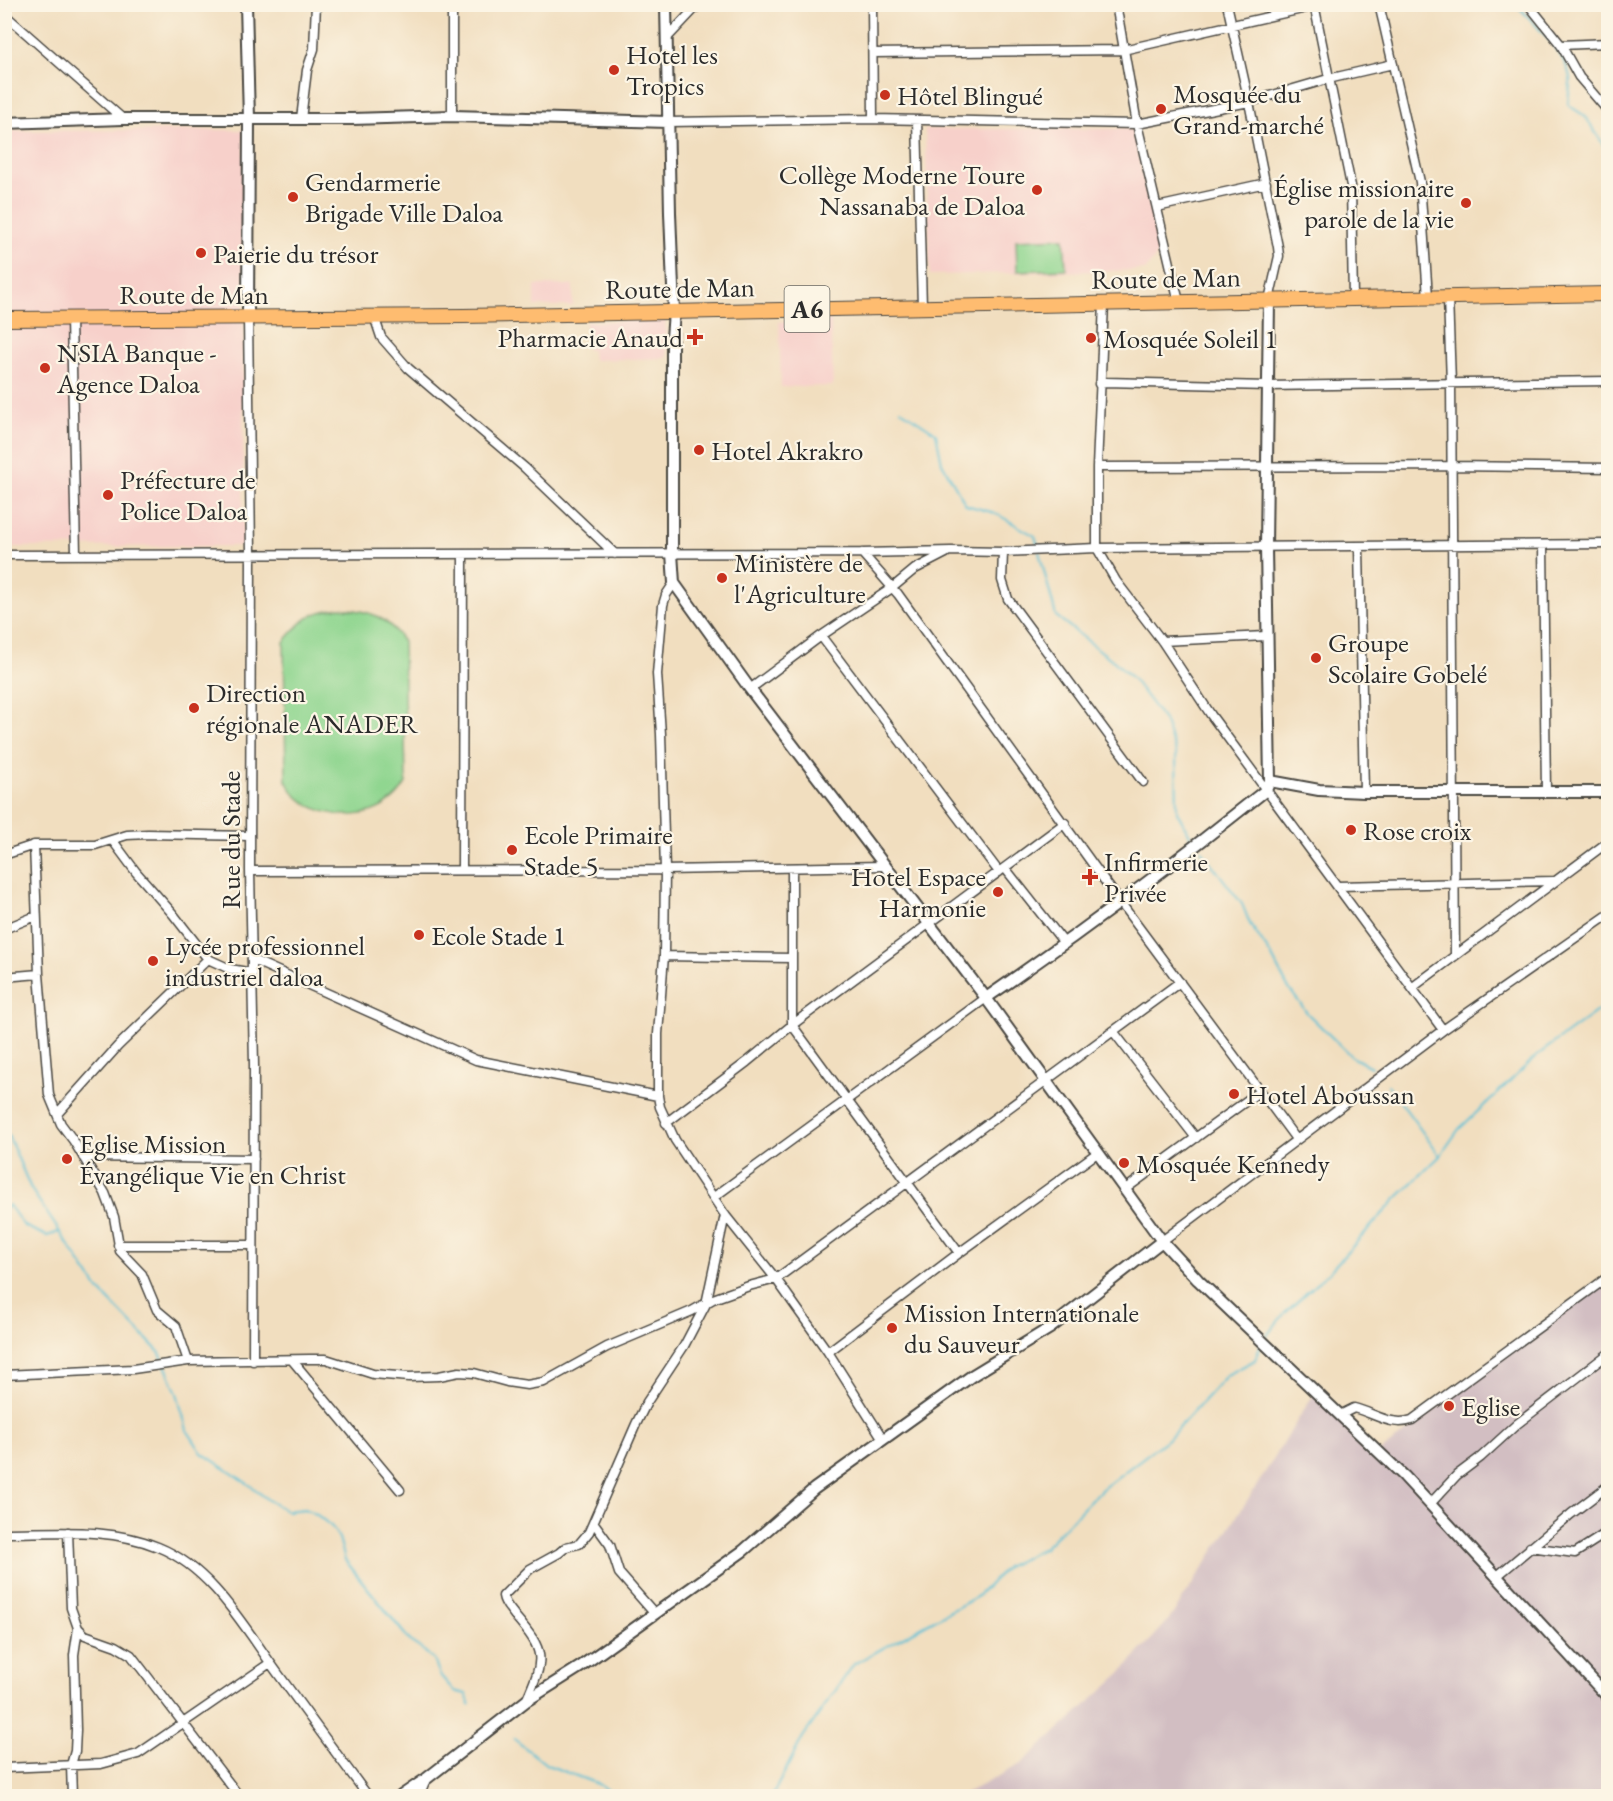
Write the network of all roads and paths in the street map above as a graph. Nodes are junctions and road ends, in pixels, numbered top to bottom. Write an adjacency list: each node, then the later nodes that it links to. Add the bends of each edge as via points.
1 (246, 4): 25 (street)
2 (316, 4): 26 (street, via 314,49 307,70)
3 (452, 4): 23 (street)
4 (666, 4): 14 (street)
5 (699, 4): 14 (street)
6 (872, 4): 18 (street)
7 (1116, 4): 17 (street)
8 (1227, 4): 13 (street)
9 (1380, 4): 19 (street)
10 (1528, 4): 16 (street)
11 (1318, 5): 13 (street); 20 (street)
12 (4, 14): 24 (street)
13 (1231, 25): 17 (street); 21 (street)
14 (667, 38): 29 (street)
15 (1608, 43): 16 (street)
16 (1561, 45): 22 (street, via 1578,77)
17 (1124, 50): 18 (street); 31 (street)
18 (873, 53): 27 (street)
19 (1393, 64): 20 (street); 35 (street, via 1420,182)
20 (1328, 79): 21 (street); 37 (street, via 1351,186)
21 (1249, 102): 31 (street); 32 (street)
22 (1608, 111)
23 (452, 116): 26 (street); 29 (street)
24 (123, 118): 25 (street); 30 (street)
25 (249, 119): 26 (street); 44 (street)
26 (301, 119)
27 (873, 119): 28 (street); 29 (street)
28 (917, 120): 31 (street); 41 (street)
29 (668, 122): 42 (street)
30 (4, 123)
31 (1137, 124): 33 (street)
32 (1266, 183): 33 (street); 38 (street, via 1279,256)
33 (1157, 207): 39 (street)
34 (1608, 294): 36 (highway, Route de Man / A6)
35 (1428, 297): 36 (highway, Route de Man / A6); 37 (highway, Route de Man / A6)
36 (1448, 297): 48 (street)
37 (1353, 299): 38 (highway, Route de Man / A6)
38 (1269, 300): 39 (highway, Route de Man / A6); 50 (street)
39 (1179, 302): 40 (highway, Route de Man / A6)
40 (1104, 303): 41 (highway, Route de Man / A6); 49 (street)
41 (922, 307): 42 (highway, Route de Man / A6)
42 (674, 312): 43 (highway, Route de Man / A6); 64 (street)
43 (374, 316): 44 (highway, Route de Man / A6); 67 (street, via 381,337 408,368 525,468)
44 (248, 317): 46 (highway, Route de Man / A6); 63 (street, Rue du Stade)
45 (4, 319): 46 (highway, Route de Man / A6)
46 (71, 319): 66 (street)
47 (1608, 381): 48 (street)
48 (1451, 383): 50 (street); 52 (street)
49 (1099, 384): 50 (street); 51 (street)
50 (1267, 386): 53 (street)
51 (1096, 466): 53 (street); 58 (street)
52 (1452, 466): 53 (street); 54 (street); 57 (street)
53 (1266, 467): 59 (street)
54 (1608, 468)
55 (1608, 544): 56 (street)
56 (1543, 545): 57 (street); 80 (street)
57 (1452, 546): 60 (street); 79 (street)
58 (1097, 548): 59 (street); 62 (street); 74 (street, via 1116,581)
59 (1266, 548): 60 (street); 73 (street)
60 (1359, 548): 78 (street)
61 (951, 551): 62 (street); 65 (street); 71 (street, via 915,569)
62 (1003, 552): 76 (street, via 1002,580 1008,599)
63 (251, 553): 66 (street); 69 (street); 83 (street, Rue du Stade)
64 (672, 553): 65 (street); 67 (street); 70 (street)
65 (862, 553): 71 (street)
66 (76, 554): 68 (street)
67 (615, 554): 69 (street)
68 (4, 555)
69 (463, 555): 90 (street)
70 (674, 583): 75 (street); 91 (street, via 663,605 657,674)
71 (892, 588): 72 (street); 82 (street)
72 (821, 636): 75 (street); 92 (street)
73 (1266, 636): 74 (street); 77 (street)
74 (1162, 640): 77 (street, via 1195,693)
75 (750, 689): 88 (street)
76 (1143, 782)
77 (1268, 785): 78 (street); 96 (street); 97 (street)
78 (1364, 792): 79 (street)
79 (1455, 792): 80 (street); 95 (street)
80 (1546, 792): 81 (street)
81 (1608, 792)
82 (1065, 823): 92 (street); 97 (street)
83 (250, 836): 84 (street, via 148,834 127,835); 93 (street, Rue du Stade)
84 (113, 841): 86 (street, via 95,845); 106 (street)
85 (1608, 842): 94 (street)
86 (34, 845): 87 (street); 99 (street)
87 (4, 855)
88 (885, 866): 89 (street); 100 (street)
89 (792, 868): 91 (street); 105 (street)
90 (462, 870): 91 (street); 93 (street)
91 (665, 870): 103 (street)
92 (1002, 870): 100 (street); 102 (street)
93 (250, 871): 107 (street, Rue du Stade)
94 (1555, 881): 95 (street); 104 (street)
95 (1455, 882): 96 (street); 104 (street)
96 (1338, 886): 112 (street)
97 (1120, 902): 102 (street); 111 (street)
98 (1608, 915): 115 (street)
99 (36, 916): 101 (street); 109 (street)
100 (929, 924): 113 (street); 114 (street)
101 (4, 929)
102 (1065, 944): 113 (street)
103 (664, 956): 105 (street); 119 (street)
104 (1455, 956): 112 (street)
105 (792, 958): 114 (street)
106 (208, 959): 108 (street, via 230,969); 121 (street, via 118,1046)
107 (253, 960): 108 (street, Rue du Stade); 119 (street, via 476,1060)
108 (253, 973): 127 (street, Rue du Stade)
109 (39, 974): 110 (street); 121 (street, via 50,1095)
110 (4, 977)
111 (1180, 982): 116 (street); 118 (street)
112 (1413, 987): 115 (street)
113 (986, 998): 117 (street); 120 (street)
114 (792, 1025): 120 (street); 122 (street)
115 (1443, 1030): 124 (street)
116 (1113, 1031): 117 (street); 123 (street)
117 (1046, 1081): 125 (street); 128 (street)
118 (1260, 1091): 123 (street); 124 (street)
119 (658, 1096): 122 (street)
120 (847, 1102): 128 (street); 130 (street)
121 (57, 1114): 126 (street)
122 (666, 1123): 130 (street)
123 (1196, 1138): 129 (street)
124 (1296, 1139): 132 (street)
125 (1097, 1153): 129 (street); 135 (street)
126 (83, 1157): 127 (street); 133 (street, via 105,1193)
127 (254, 1159): 134 (street, Rue du Stade)
128 (907, 1183): 135 (street); 137 (street)
129 (1124, 1190): 132 (street)
130 (714, 1197): 131 (street)
131 (725, 1215): 137 (street); 138 (street)
132 (1162, 1241): 145 (street); 146 (street, via 1050,1328 973,1375)
133 (118, 1245): 134 (street); 142 (street, via 142,1274 158,1310 176,1326)
134 (253, 1245): 143 (street, Rue du Stade)
135 (959, 1253): 139 (street)
136 (1608, 1277): 145 (street, via 1412,1420 1392,1422 1354,1408)
137 (776, 1279): 138 (street); 139 (street)
138 (706, 1304): 141 (street, via 607,1347 544,1382 507,1382 459,1372 409,1377 373,1374 326,1359); 150 (street, via 647,1402)
139 (828, 1352): 146 (street)
140 (1608, 1354): 149 (street, via 1456,1475)
141 (292, 1360): 143 (street); 148 (street)
142 (189, 1361): 143 (street); 144 (street, via 132,1369)
143 (253, 1361)
144 (4, 1375)
145 (1340, 1415): 149 (street)
146 (883, 1439): 156 (street, via 814,1489 743,1551)
147 (1608, 1486): 154 (street)
148 (400, 1490)
149 (1430, 1504): 155 (street)
150 (594, 1523): 156 (street, via 610,1545 619,1573); 160 (street, via 579,1544 566,1547 530,1569 503,1596 505,1604 532,1636 540,1655 539,1670)
151 (68, 1532): 153 (street); 157 (street, via 71,1608); 158 (street, via 122,1536 159,1547 190,1564 220,1595)
152 (1608, 1532): 154 (street, via 1575,1553)
153 (4, 1533)
154 (1530, 1547): 155 (street)
155 (1496, 1577): 159 (street)
156 (655, 1614): 160 (street)
157 (78, 1628): 161 (street, via 85,1635 131,1655); 162 (street, via 75,1751)
158 (270, 1663): 161 (street); 167 (street)
159 (1608, 1698)
160 (526, 1701): 164 (street)
161 (184, 1722): 162 (street, via 138,1754 101,1764); 166 (street)
162 (71, 1765): 163 (street); 165 (street)
163 (4, 1768)
164 (426, 1779): 168 (street); 169 (street)
165 (72, 1797)
166 (239, 1797)
167 (368, 1797)
168 (401, 1797)
169 (418, 1797)

